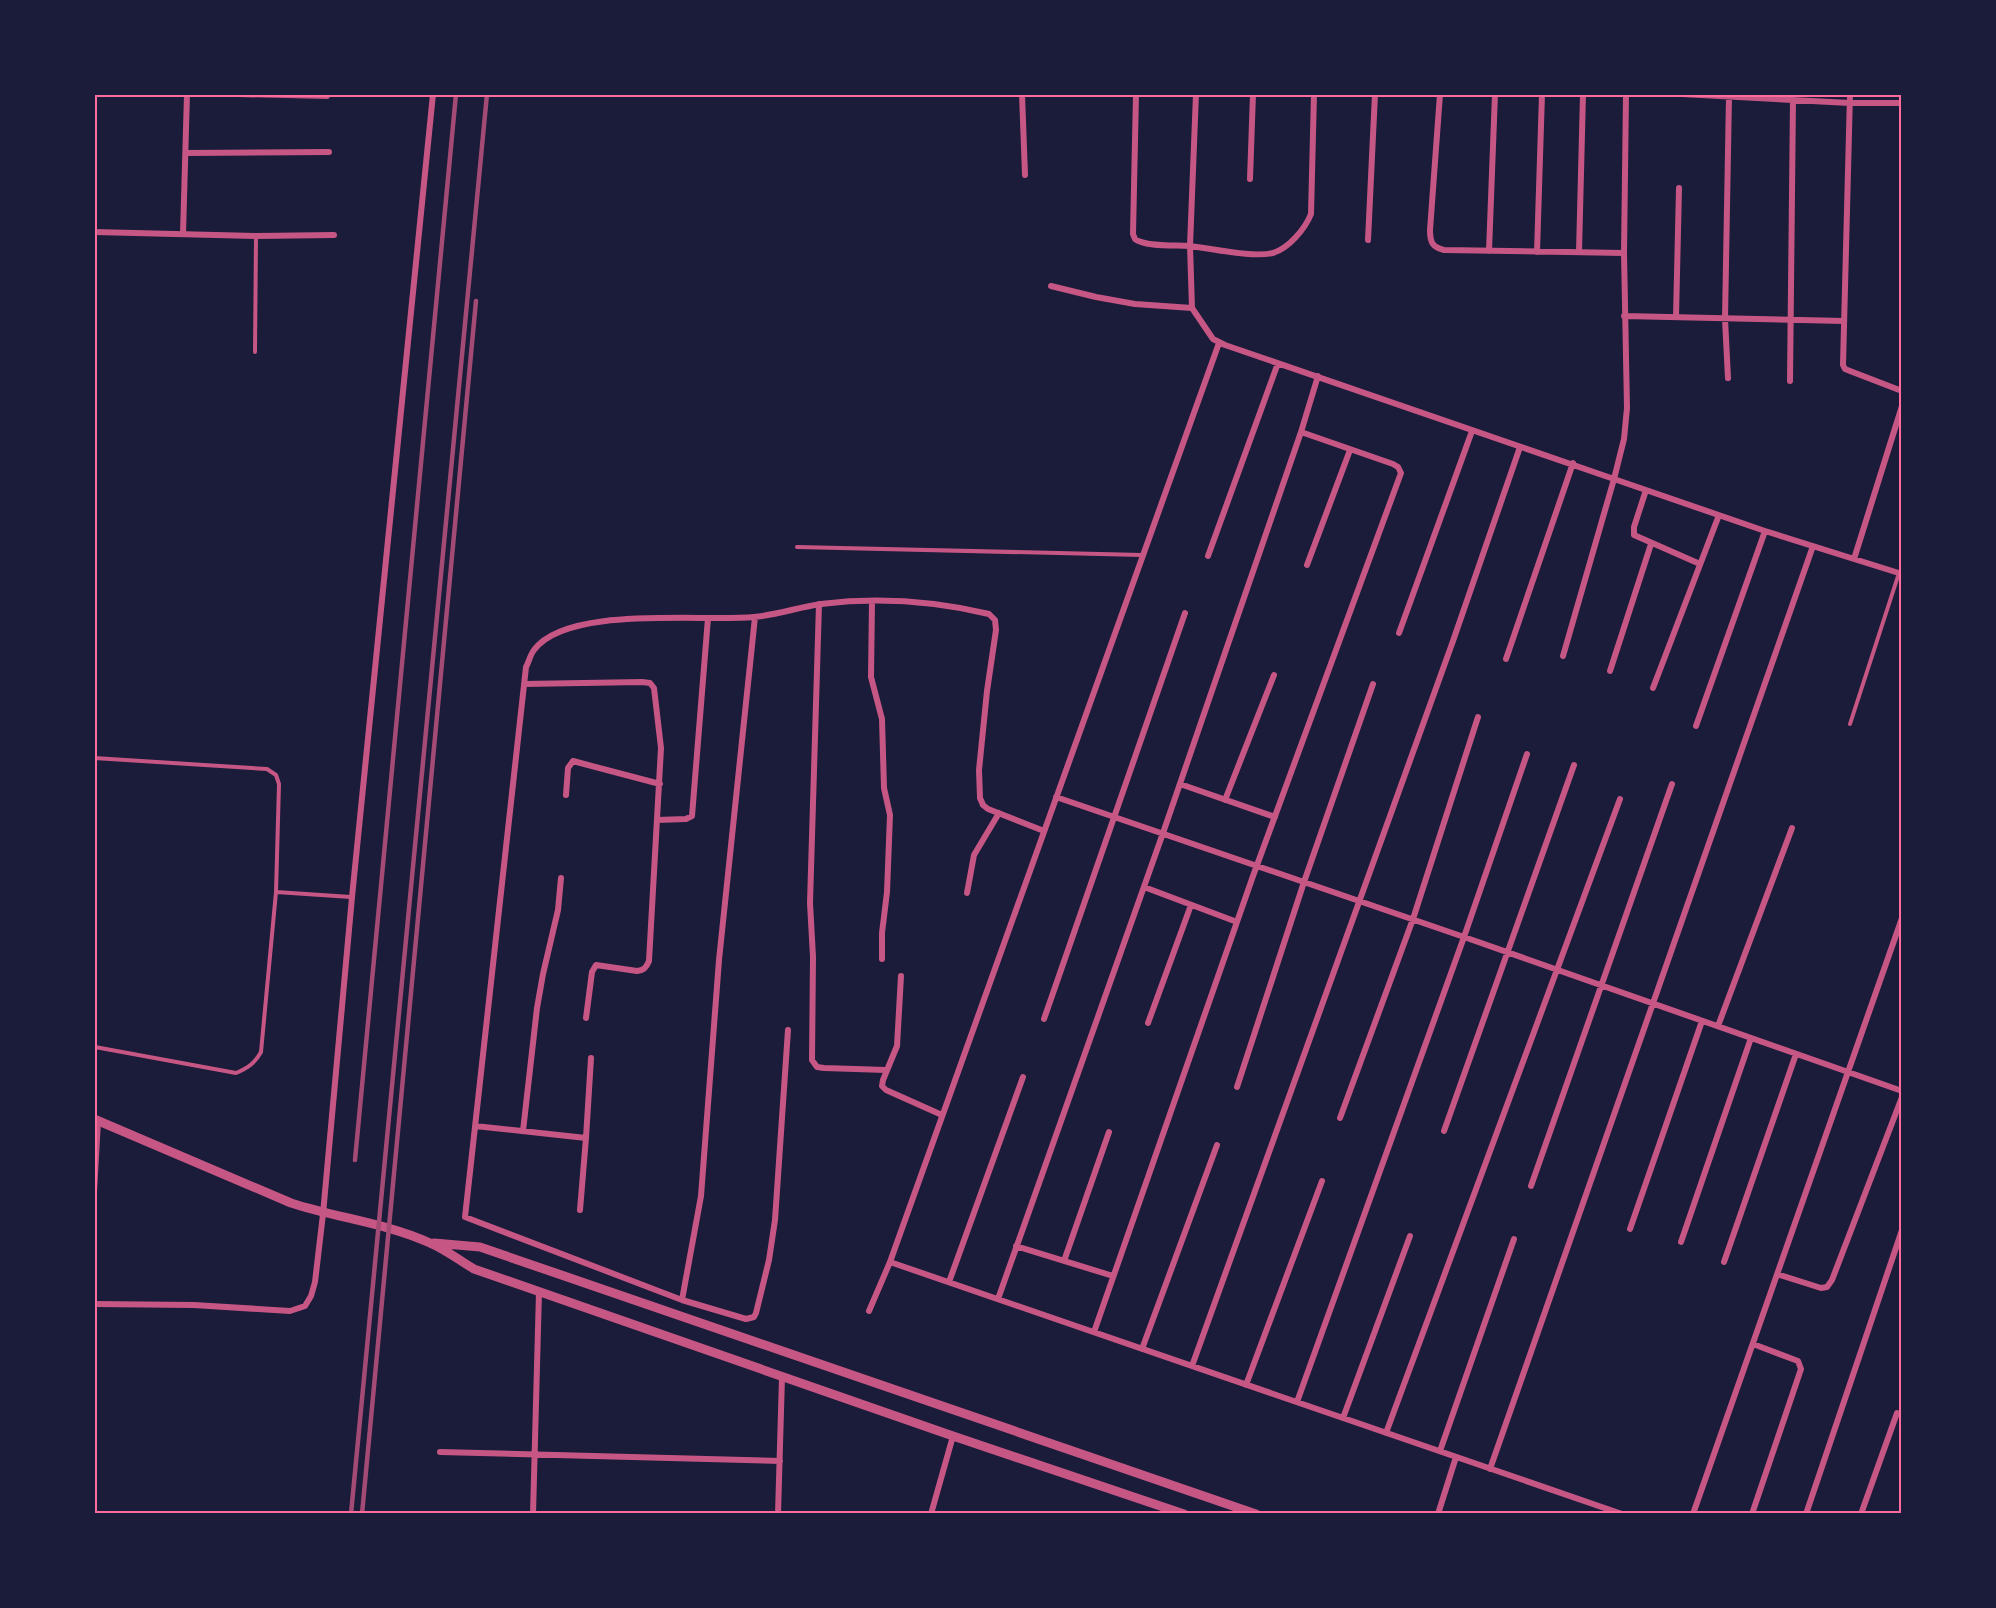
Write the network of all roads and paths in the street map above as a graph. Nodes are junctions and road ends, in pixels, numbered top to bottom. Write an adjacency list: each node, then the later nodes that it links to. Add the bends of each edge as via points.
1 (188, 94): 26 (street)
2 (238, 94): 18 (street)
3 (434, 94): 112 (street)
4 (1022, 94): 27 (street)
5 (1136, 94): 35 (street, via 1133,234 1143,243)
6 (1196, 94): 35 (street)
7 (1253, 94): 28 (street)
8 (1314, 94): 35 (street, via 1313,201 1306,225 1274,252 1255,254)
9 (1375, 94): 34 (street)
10 (1440, 94): 36 (street, via 1430,241 1435,248 1444,250)
11 (1495, 94): 36 (street)
12 (1542, 94): 37 (street)
13 (1583, 94): 38 (street)
14 (1626, 94): 39 (street)
15 (1682, 94): 17 (street)
16 (1850, 94): 23 (street)
17 (1698, 95): 19 (street)
18 (327, 96)
19 (1729, 96): 20 (street); 44 (street)
20 (1739, 96): 21 (street)
21 (1782, 97): 22 (street)
22 (1793, 99): 23 (street); 45 (street)
23 (1850, 103): 24 (street); 46 (street)
24 (1902, 103)
25 (329, 152): 26 (street)
26 (186, 153): 31 (street)
27 (1025, 175)
28 (1251, 179)
29 (1679, 188): 43 (street)
30 (94, 232): 31 (street)
31 (183, 234): 33 (street)
32 (334, 235): 33 (street)
33 (256, 236): 48 (lane)
34 (1368, 240)
35 (1190, 246): 41 (street)
36 (1489, 250): 37 (street)
37 (1537, 252): 38 (street)
38 (1578, 252): 39 (street)
39 (1624, 253): 42 (street)
40 (1051, 286): 41 (street, via 1135,304)
41 (1192, 308): 47 (street, via 1212,339)
42 (1624, 316): 43 (street); 60 (street, via 1627,408)
43 (1676, 317): 44 (street)
44 (1725, 319): 45 (street); 51 (street)
45 (1789, 320): 46 (street); 52 (street)
46 (1844, 321): 53 (street, via 1845,369)
47 (1219, 343): 49 (street); 67 (street)
48 (255, 352)
49 (1278, 363): 50 (street); 68 (street)
50 (1318, 376): 55 (street); 56 (street)
51 (1728, 378)
52 (1790, 381)
53 (1902, 391)
54 (1902, 406): 69 (street)
55 (1472, 430): 57 (street); 78 (street)
56 (1301, 432): 58 (street); 93 (street)
57 (1520, 447): 59 (street); 113 (street)
58 (1350, 450): 71 (street); 101 (street, via 1393,464 1401,472)
59 (1573, 463): 60 (street); 80 (street)
60 (1614, 478): 61 (street); 79 (street)
61 (1646, 490): 62 (street); 64 (street, via 1633,532 1635,537)
62 (1719, 515): 63 (street); 70 (street)
63 (1765, 531): 65 (street); 88 (street)
64 (1651, 544): 70 (street); 81 (street)
65 (1813, 546): 69 (street); 124 (street)
66 (797, 547): 67 (lane)
67 (1143, 555): 96 (street)
68 (1208, 556)
69 (1854, 559): 72 (street)
70 (1700, 564): 85 (street)
71 (1307, 565)
72 (1900, 574): 87 (lane)
73 (872, 601): 74 (street); 99 (street, via 935,603 989,614 995,620 979,785 982,805); 120 (street, via 871,677 882,719 884,788 890,815)
74 (819, 604): 76 (street); 135 (street, via 810,903 812,1060 817,1067 824,1068)
75 (1185, 613): 100 (street)
76 (755, 617): 77 (street); 170 (street, via 719,960 701,1196)
77 (708, 618): 83 (street, via 629,618 571,628 546,639 533,651); 102 (street, via 692,816)
78 (1400, 633)
79 (1563, 656)
80 (1506, 659)
81 (1610, 671)
82 (1274, 675): 98 (street)
83 (524, 684): 92 (street, via 650,683 654,688 660,737); 144 (street)
84 (1373, 684): 108 (street)
85 (1653, 688)
86 (1478, 717): 116 (street)
87 (1850, 724)
88 (1696, 726)
89 (1527, 753): 118 (street)
90 (94, 758): 110 (lane, via 253,767 276,775)
91 (1574, 765): 119 (street)
92 (660, 784): 95 (street, via 573,760 569,763); 102 (street)
93 (1180, 784): 98 (street); 105 (street)
94 (1672, 784): 123 (street)
95 (566, 795)
96 (1056, 797): 100 (street); 104 (street)
97 (1620, 799): 121 (street)
98 (1225, 800): 101 (street)
99 (999, 813): 104 (street); 111 (street, via 974,855)
100 (1115, 817): 105 (street); 126 (street)
101 (1275, 817): 106 (street)
102 (657, 820): 125 (street, via 649,961 642,971 596,965)
103 (1792, 828): 129 (street)
104 (1044, 831): 141 (street)
105 (1163, 834): 106 (street); 109 (street)
106 (1257, 866): 108 (street); 117 (street)
107 (561, 878): 145 (street, via 537,1008)
108 (1304, 882): 113 (street); 138 (street)
109 (1144, 888): 114 (street); 161 (street)
110 (276, 892): 112 (lane); 132 (lane, via 261,1052 255,1062 236,1073)
111 (967, 893)
112 (352, 897): 154 (street)
113 (1359, 901): 116 (street); 176 (street)
114 (1191, 905): 117 (street); 128 (street)
115 (1902, 918): 136 (street)
116 (1413, 919): 118 (street); 142 (street)
117 (1237, 922): 166 (street)
118 (1464, 937): 119 (street); 179 (street)
119 (1507, 952): 121 (street); 146 (street)
120 (882, 959)
121 (1557, 970): 123 (street); 182 (street)
122 (901, 976): 135 (street, via 899,1035)
123 (1602, 985): 124 (street); 151 (street)
124 (1653, 1004): 127 (street); 189 (street)
125 (586, 1018)
126 (1044, 1019)
127 (1702, 1021): 129 (street); 155 (street)
128 (1148, 1023)
129 (1718, 1026): 131 (street)
130 (788, 1030): 170 (street, via 775,1220 756,1313 746,1318)
131 (1751, 1038): 133 (street); 159 (street)
132 (95, 1047)
133 (1796, 1054): 136 (street); 164 (street)
134 (591, 1058): 148 (street)
135 (886, 1070): 141 (street, via 882,1086 886,1090)
136 (1849, 1072): 139 (street); 165 (street)
137 (1023, 1077): 167 (street)
138 (1237, 1087)
139 (1902, 1091)
140 (1902, 1097): 165 (street, via 1832,1280 1821,1288)
141 (942, 1115): 163 (street)
142 (1340, 1118)
143 (96, 1120): 152 (street); 154 (street)
144 (475, 1126): 145 (street); 170 (street, via 465,1217)
145 (523, 1131): 148 (street)
146 (1444, 1131)
147 (1109, 1132): 162 (street)
148 (586, 1138): 153 (street)
149 (1217, 1144): 175 (street)
150 (1322, 1181): 178 (street)
151 (1531, 1186)
152 (94, 1191)
153 (580, 1210)
154 (323, 1214): 160 (street); 171 (street, via 315,1282 305,1306 290,1311)
155 (1630, 1229)
156 (1902, 1230): 199 (street)
157 (1410, 1236): 181 (street)
158 (1514, 1239): 184 (street)
159 (1681, 1242)
160 (431, 1243): 168 (street, via 474,1269); 194 (street, via 480,1247)
161 (1016, 1246): 162 (street); 169 (street)
162 (1064, 1261): 166 (street)
163 (890, 1262): 167 (street); 172 (street)
164 (1724, 1262)
165 (1777, 1274): 174 (street)
166 (1113, 1276): 173 (street)
167 (949, 1282): 169 (street)
168 (539, 1292): 177 (street); 186 (street)
169 (998, 1299): 173 (street)
170 (682, 1300)
171 (94, 1304)
172 (869, 1311)
173 (1094, 1332): 175 (street)
174 (1753, 1344): 197 (street); 198 (street, via 1798,1361 1801,1369)
175 (1142, 1349): 176 (street)
176 (1192, 1366): 178 (street)
177 (782, 1377): 183 (street); 188 (street)
178 (1246, 1385): 179 (street)
179 (1297, 1402): 181 (street)
180 (1897, 1413): 200 (street)
181 (1343, 1418): 182 (street)
182 (1386, 1433): 184 (street)
183 (953, 1436): 192 (street); 193 (street)
184 (1440, 1451): 187 (street)
185 (440, 1452): 186 (street)
186 (535, 1455): 188 (street); 190 (street)
187 (1456, 1457): 189 (street); 195 (street)
188 (780, 1461): 191 (street)
189 (1490, 1469): 196 (street)
190 (533, 1514)
191 (778, 1514)
192 (931, 1514)
193 (1184, 1514)
194 (1256, 1514)
195 (1438, 1514)
196 (1622, 1514)
197 (1693, 1514)
198 (1752, 1514)
199 (1806, 1514)
200 (1861, 1514)

